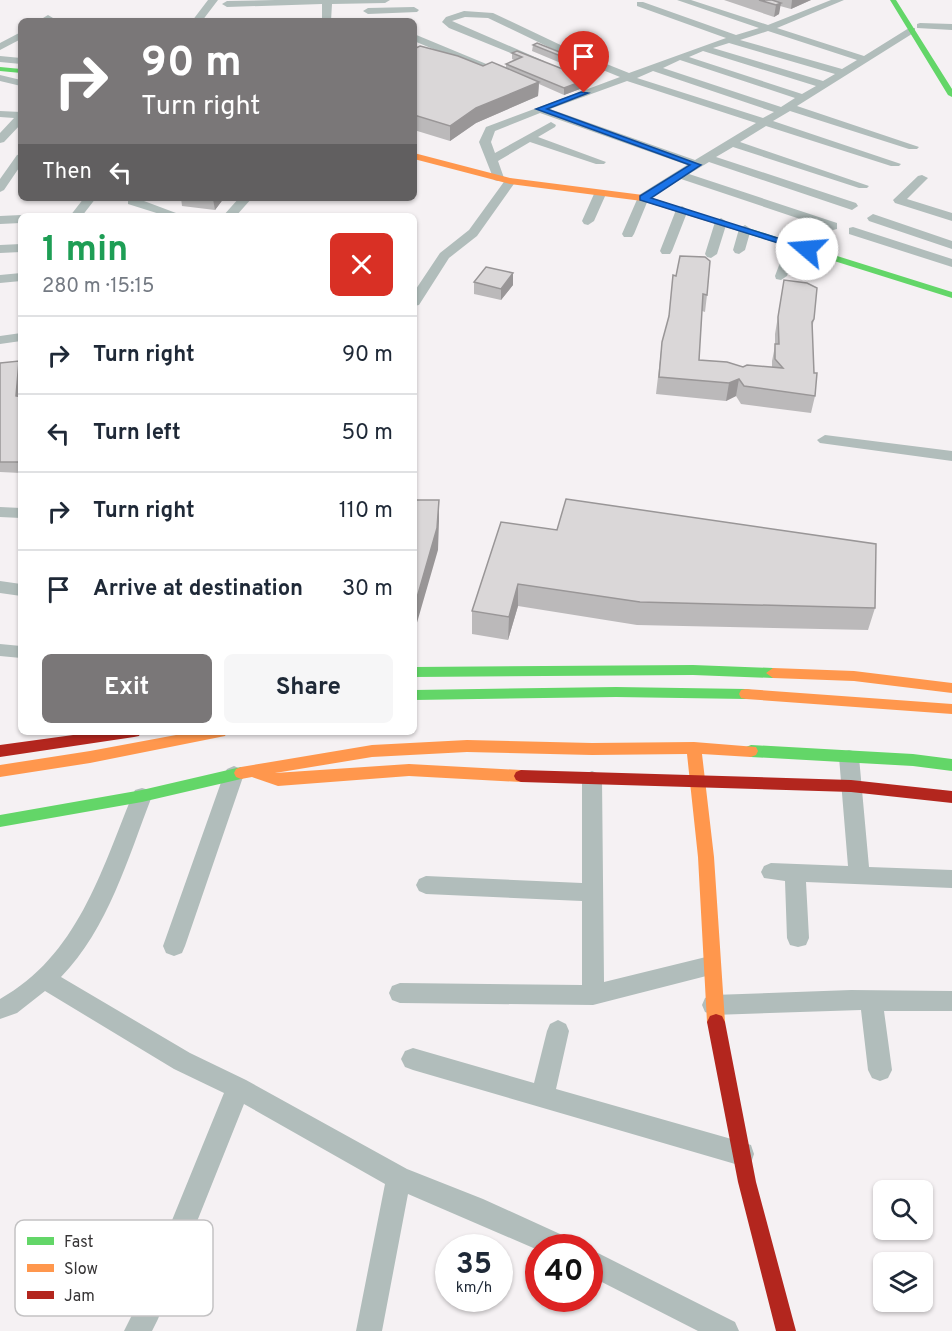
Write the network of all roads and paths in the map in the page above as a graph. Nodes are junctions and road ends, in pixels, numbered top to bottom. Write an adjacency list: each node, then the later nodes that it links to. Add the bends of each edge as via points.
1 (213, 0): 17 (street)
2 (386, 0): 5 (street)
3 (682, 0): 20 (street)
4 (839, 0): 10 (street)
5 (327, 1): 7 (street); 15 (street)
6 (810, 3): 10 (street)
7 (227, 4)
8 (640, 4): 23 (street)
9 (896, 4): 19 (street)
10 (822, 7): 16 (street)
11 (414, 10): 13 (street)
12 (779, 10): 16 (street)
13 (360, 11)
14 (338, 12): 15 (street)
15 (327, 16)
16 (799, 16): 20 (street)
17 (199, 18)
18 (952, 27): 19 (street)
19 (916, 28): 28 (street); 36 (street); 43 (street)
20 (766, 29): 23 (street); 28 (street)
21 (18, 37): 24 (street)
22 (417, 38): 34 (street)
23 (732, 39): 25 (street); 35 (street)
24 (4, 45)
25 (702, 48): 26 (street); 41 (street)
26 (680, 57): 31 (street); 45 (street)
27 (0, 58): 29 (street)
28 (866, 60): 35 (street)
29 (18, 61)
30 (549, 65): 38 (street, via 447,22 464,14 490,15)
31 (654, 68): 38 (street); 48 (street)
32 (0, 69): 33 (street)
33 (18, 71)
34 (500, 73)
35 (844, 73): 41 (street)
36 (952, 77)
37 (0, 78): 39 (street)
38 (628, 78): 42 (street); 52 (street)
39 (18, 82)
40 (593, 82): 42 (street)
41 (824, 85): 45 (street)
42 (604, 86): 46 (street)
43 (952, 95)
44 (553, 96): 46 (street)
45 (804, 98): 48 (street)
46 (564, 100): 47 (street)
47 (540, 109): 61 (street, via 490,129 485,142); 63 (street)
48 (786, 109): 52 (street); 57 (street)
49 (0, 114): 50 (street)
50 (18, 116)
51 (18, 120): 55 (street)
52 (763, 124): 56 (street); 64 (street)
53 (551, 125): 54 (street)
54 (529, 138): 61 (street); 62 (street)
55 (0, 143): 58 (street)
56 (732, 143): 60 (street); 69 (street)
57 (913, 147)
58 (18, 156): 68 (street)
59 (417, 157): 67 (street)
60 (708, 158): 63 (street); 75 (street)
61 (492, 159): 67 (street)
62 (600, 162)
63 (697, 165): 65 (street)
64 (895, 165)
65 (680, 175): 71 (street); 87 (street)
66 (922, 178): 81 (street, via 899,200)
67 (504, 179): 70 (street); 103 (street, via 473,233 444,256)
68 (1, 184)
69 (863, 186)
70 (600, 194): 71 (street); 85 (street)
71 (643, 198): 77 (street); 90 (street)
72 (88, 201): 78 (street)
73 (132, 201): 76 (street)
74 (243, 201): 80 (street)
75 (852, 206)
76 (156, 207): 79 (street)
77 (682, 210): 86 (street); 96 (street)
78 (78, 213)
79 (171, 213)
80 (232, 213)
81 (952, 217)
82 (873, 218): 92 (street)
83 (18, 219): 84 (street)
84 (0, 220)
85 (588, 221)
86 (721, 222): 88 (street); 97 (street)
87 (833, 226)
88 (745, 229): 91 (street); 95 (street)
89 (853, 231): 98 (street)
90 (628, 234)
91 (793, 244): 99 (street); 102 (street)
92 (952, 245)
93 (18, 248): 94 (street)
94 (0, 249)
95 (739, 250)
96 (666, 251)
97 (711, 254)
98 (952, 263)
99 (780, 276)
100 (18, 277): 101 (street)
101 (0, 279)
102 (952, 295)
103 (417, 297)
104 (18, 337): 105 (street)
105 (0, 340)
106 (825, 440): 107 (street)
107 (952, 456)
108 (0, 512): 109 (street)
109 (18, 513)
110 (0, 587): 111 (street)
111 (18, 590)
112 (0, 650): 113 (street)
113 (18, 652)
114 (475, 670): 115 (street); 116 (street, via 693,670 854,676); 117 (street)
115 (417, 672)
116 (952, 688)
117 (474, 693): 118 (street); 119 (street, via 538,690 698,694 878,701)
118 (417, 695)
119 (952, 709)
120 (116, 735): 125 (street)
121 (140, 735): 123 (street)
122 (202, 735): 123 (street)
123 (173, 742): 128 (street)
124 (694, 748): 126 (street); 129 (street, via 455,747 372,751); 131 (street)
125 (0, 750)
126 (849, 757): 127 (street); 132 (street)
127 (952, 765)
128 (0, 771)
129 (243, 773): 130 (street, via 278,780 409,770); 133 (street); 143 (street)
130 (592, 779): 131 (street); 141 (street)
131 (698, 781): 132 (street); 144 (street, via 706,857)
132 (851, 786): 134 (street); 138 (street)
133 (142, 796): 135 (street); 145 (street, via 101,898 72,951)
134 (952, 797)
135 (0, 821)
136 (771, 872): 137 (street)
137 (795, 873): 138 (street); 142 (street)
138 (859, 875): 139 (street)
139 (952, 879)
140 (426, 885): 141 (street)
141 (594, 894): 147 (street)
142 (798, 938)
143 (174, 946)
144 (710, 966): 147 (street); 150 (street)
145 (44, 979): 151 (street); 155 (street, via 182,1061)
146 (400, 993): 147 (street)
147 (593, 995)
148 (871, 1000): 149 (street); 150 (street); 154 (street)
149 (952, 1001)
150 (713, 1005): 157 (street)
151 (0, 1009)
152 (558, 1031): 156 (street)
153 (413, 1059): 156 (street)
154 (880, 1070)
155 (238, 1089): 158 (street); 159 (street)
156 (542, 1098): 157 (street)
157 (742, 1154): 166 (street)
158 (399, 1178): 160 (street); 164 (street)
159 (186, 1220)
160 (531, 1234)
161 (603, 1269): 165 (street)
162 (146, 1316): 163 (street)
163 (137, 1331)
164 (369, 1331)
165 (726, 1331)
166 (786, 1331)

